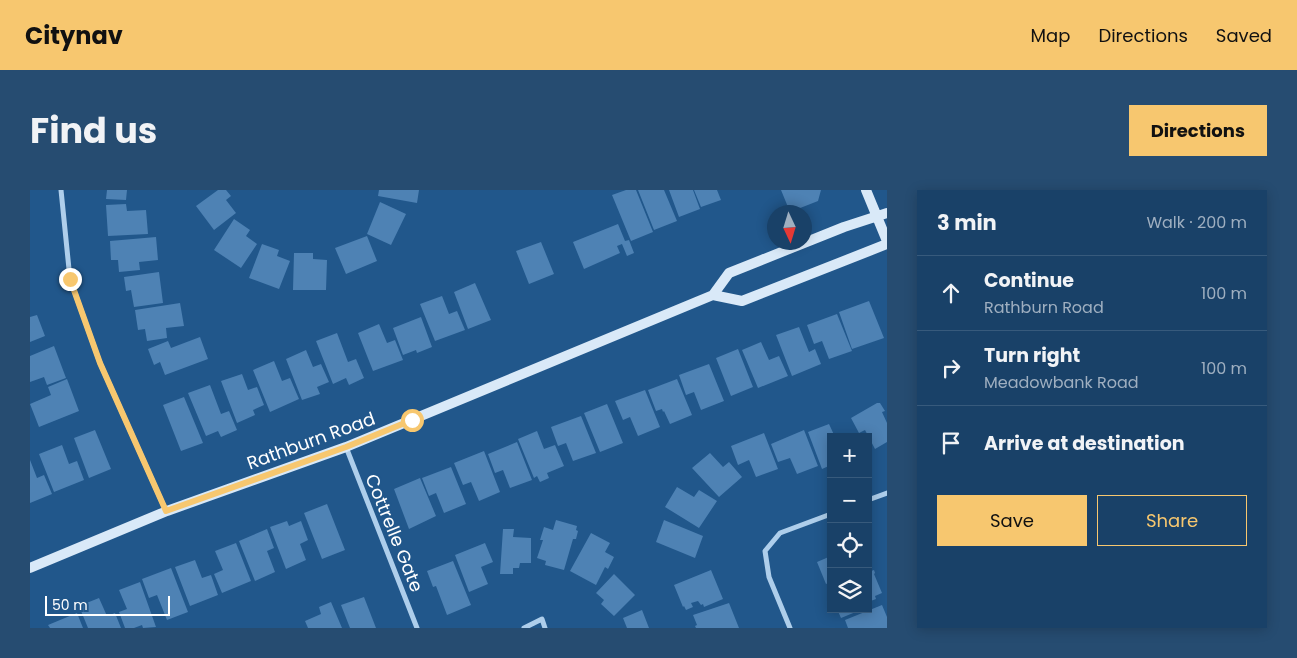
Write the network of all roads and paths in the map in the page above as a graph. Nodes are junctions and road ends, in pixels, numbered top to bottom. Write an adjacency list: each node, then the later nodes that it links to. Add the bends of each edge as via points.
1 (61, 190): 10 (street, via 70,279 100,363)
2 (866, 190): 4 (street)
3 (887, 213): 4 (street)
4 (876, 216): 5 (street); 6 (street, via 729,272)
5 (887, 242): 6 (street, via 742,301)
6 (713, 295): 7 (street, Rathburn Road)
7 (346, 447): 10 (street, Rathburn Road); 13 (street, Cottrelle Gate)
8 (887, 493): 9 (street)
9 (872, 499)
10 (166, 511): 12 (street, Rathburn Road)
11 (827, 515): 16 (street, via 780,533 765,551 769,577)
12 (30, 568)
13 (417, 628)
14 (524, 628): 15 (street, via 542,619)
15 (545, 628)
16 (790, 628)

